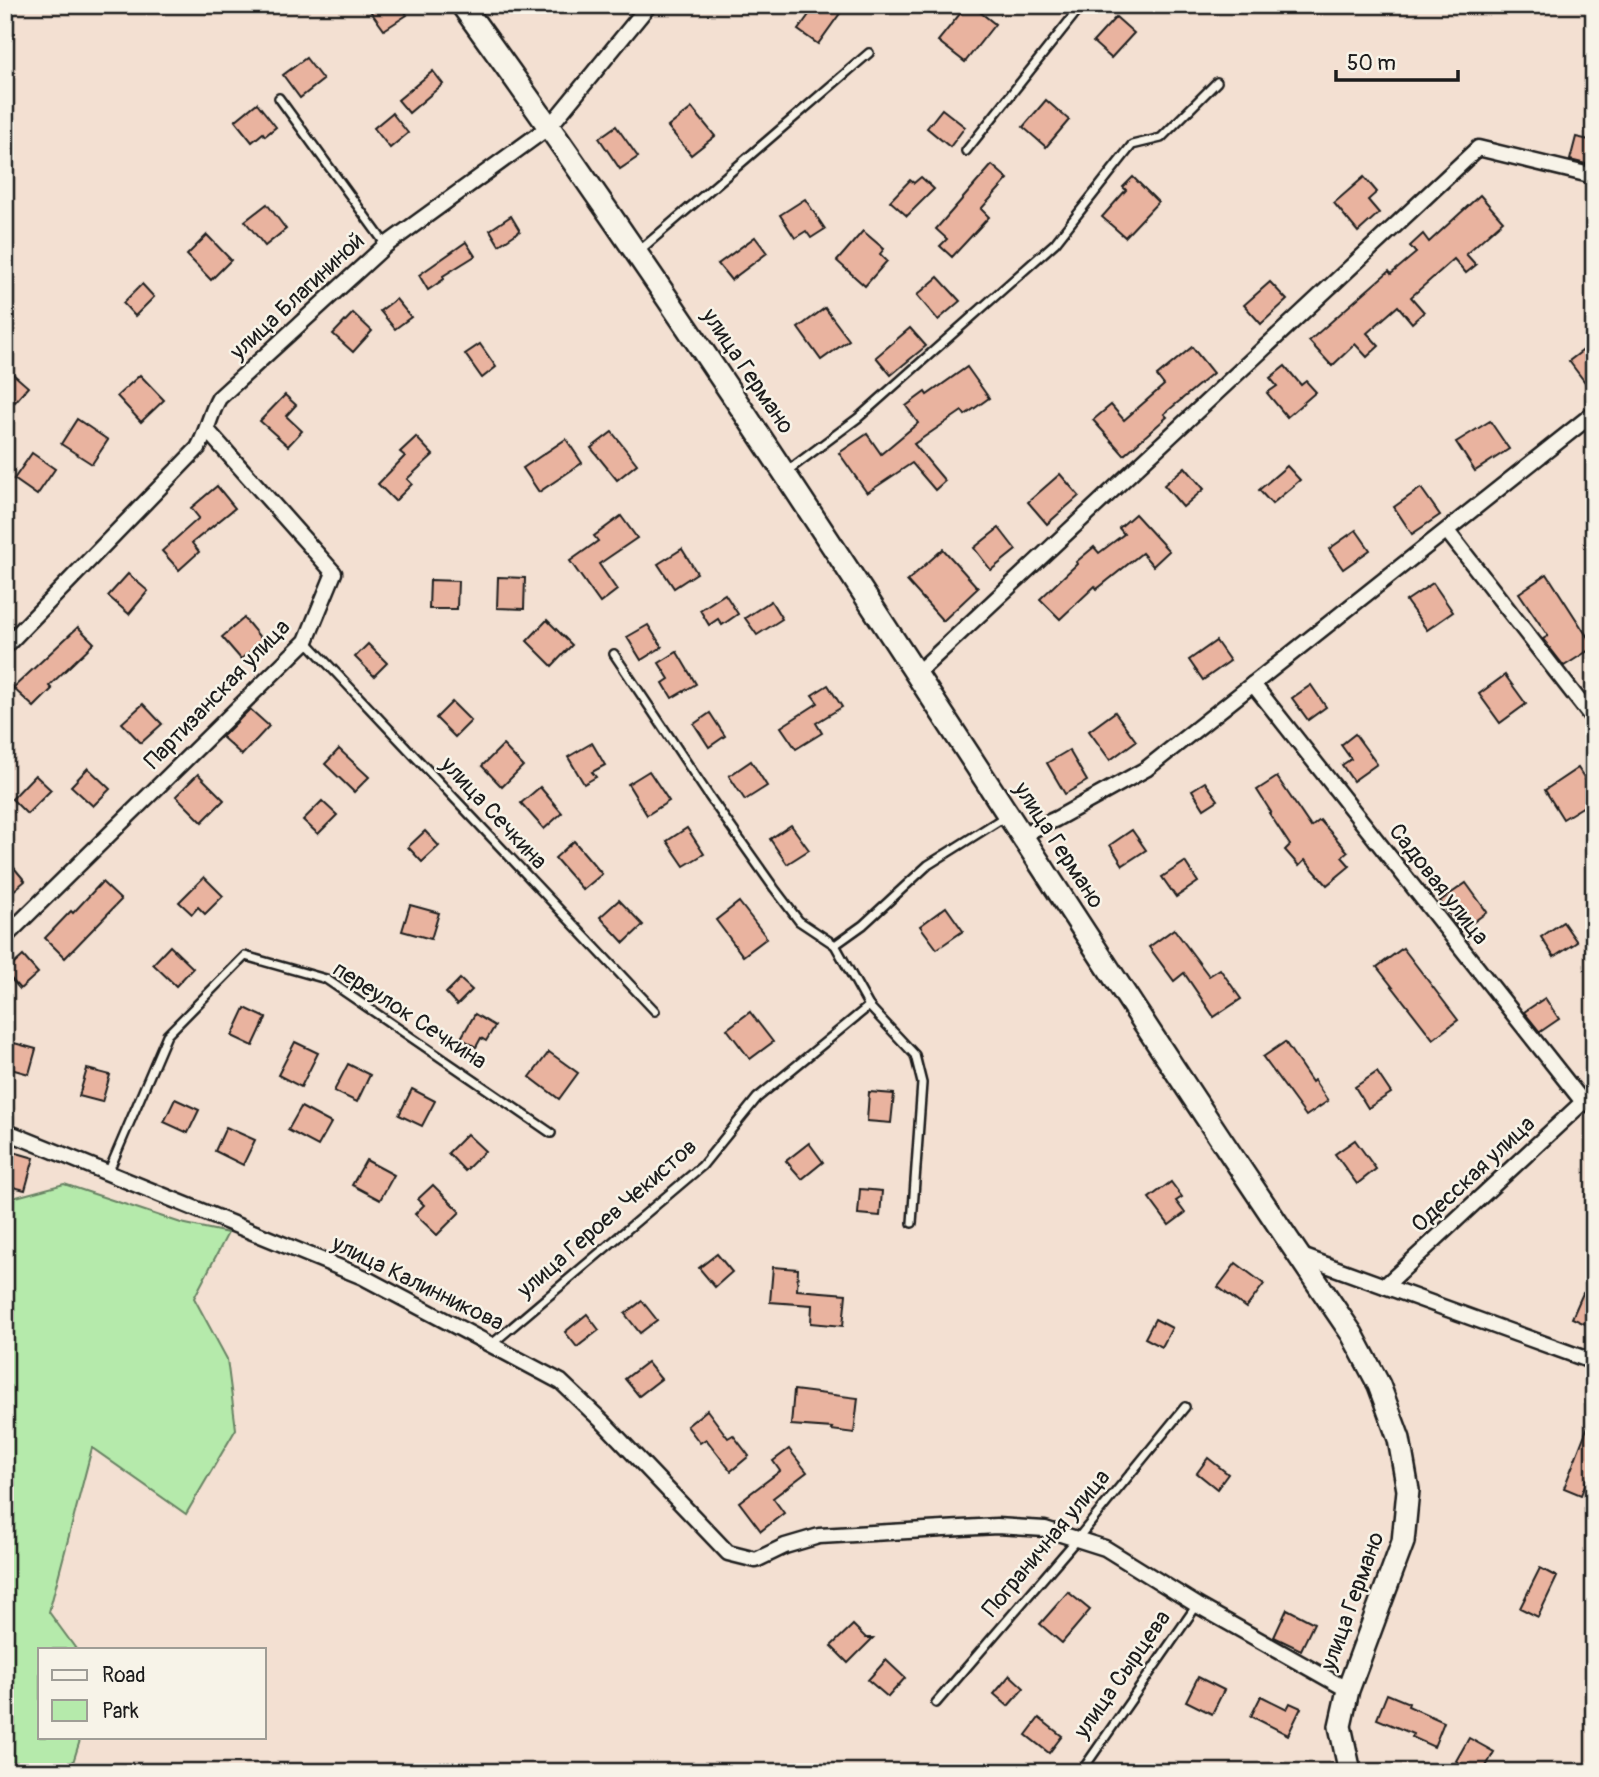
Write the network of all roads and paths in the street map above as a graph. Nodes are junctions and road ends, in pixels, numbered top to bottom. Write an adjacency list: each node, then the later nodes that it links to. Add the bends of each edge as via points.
1 (462, 5): 7 (main road, улица Германо)
2 (649, 5): 7 (street, улица Благининой)
3 (1082, 5): 8 (lane)
4 (869, 53): 11 (lane)
5 (1217, 82): 14 (lane, via 1161,138 1132,145 1055,243 858,418)
6 (279, 98): 10 (lane)
7 (550, 127): 10 (street, улица Благининой); 11 (main road, улица Германо)
8 (966, 151)
9 (1594, 176): 19 (street, via 1478,148)
10 (386, 244): 13 (street, улица Благининой, via 219,398)
11 (636, 254): 14 (main road, улица Германо)
12 (1594, 413): 15 (street)
13 (208, 430): 16 (street, Партизанская улица, via 334,573); 17 (street, улица Благининой, via 198,448)
14 (785, 473): 19 (main road, улица Германо)
15 (1447, 531): 20 (street); 21 (street)
16 (306, 641): 24 (street, Партизанская улица); 27 (lane, улица Сечкина)
17 (5, 647)
18 (614, 654): 25 (lane, via 774,888 799,921)
19 (916, 674): 22 (main road, улица Германо)
20 (1253, 684): 23 (street, via 1146,769); 28 (street, Садовая улица)
21 (1594, 720)
22 (1008, 815): 23 (main road, улица Германо); 25 (lane, via 928,865)
23 (1021, 835): 33 (main road, улица Германо)
24 (5, 937)
25 (835, 946): 26 (lane)
26 (869, 1006): 32 (lane, via 915,1055 922,1083); 35 (lane, улица Героев Чекистов, via 757,1098 702,1166)
27 (655, 1011)
28 (1590, 1102): 34 (street, Одесская улица)
29 (5, 1131): 31 (street, улица Калинникова)
30 (551, 1133): 31 (lane, переулок Сечкина, via 326,979 246,956 167,1035)
31 (108, 1173): 35 (street, улица Калинникова, via 363,1277)
32 (912, 1223)
33 (1297, 1255): 34 (street); 40 (main road, улица Германо, via 1352,1334 1379,1385 1399,1439 1408,1490 1404,1542)
34 (1385, 1286): 36 (street)
35 (492, 1345): 38 (street, улица Калинникова, via 561,1382 729,1553 755,1560 818,1536 997,1526 1045,1529)
36 (1594, 1362)
37 (1185, 1408): 38 (lane, Пограничная улица)
38 (1077, 1538): 39 (street, via 1105,1548); 41 (lane, Пограничная улица)
39 (1197, 1605): 40 (street, улица Сырцева); 43 (lane, улица Сырцева)
40 (1348, 1690): 42 (main road, улица Германо, via 1340,1726)
41 (936, 1703)
42 (1346, 1770)
43 (1081, 1772)

